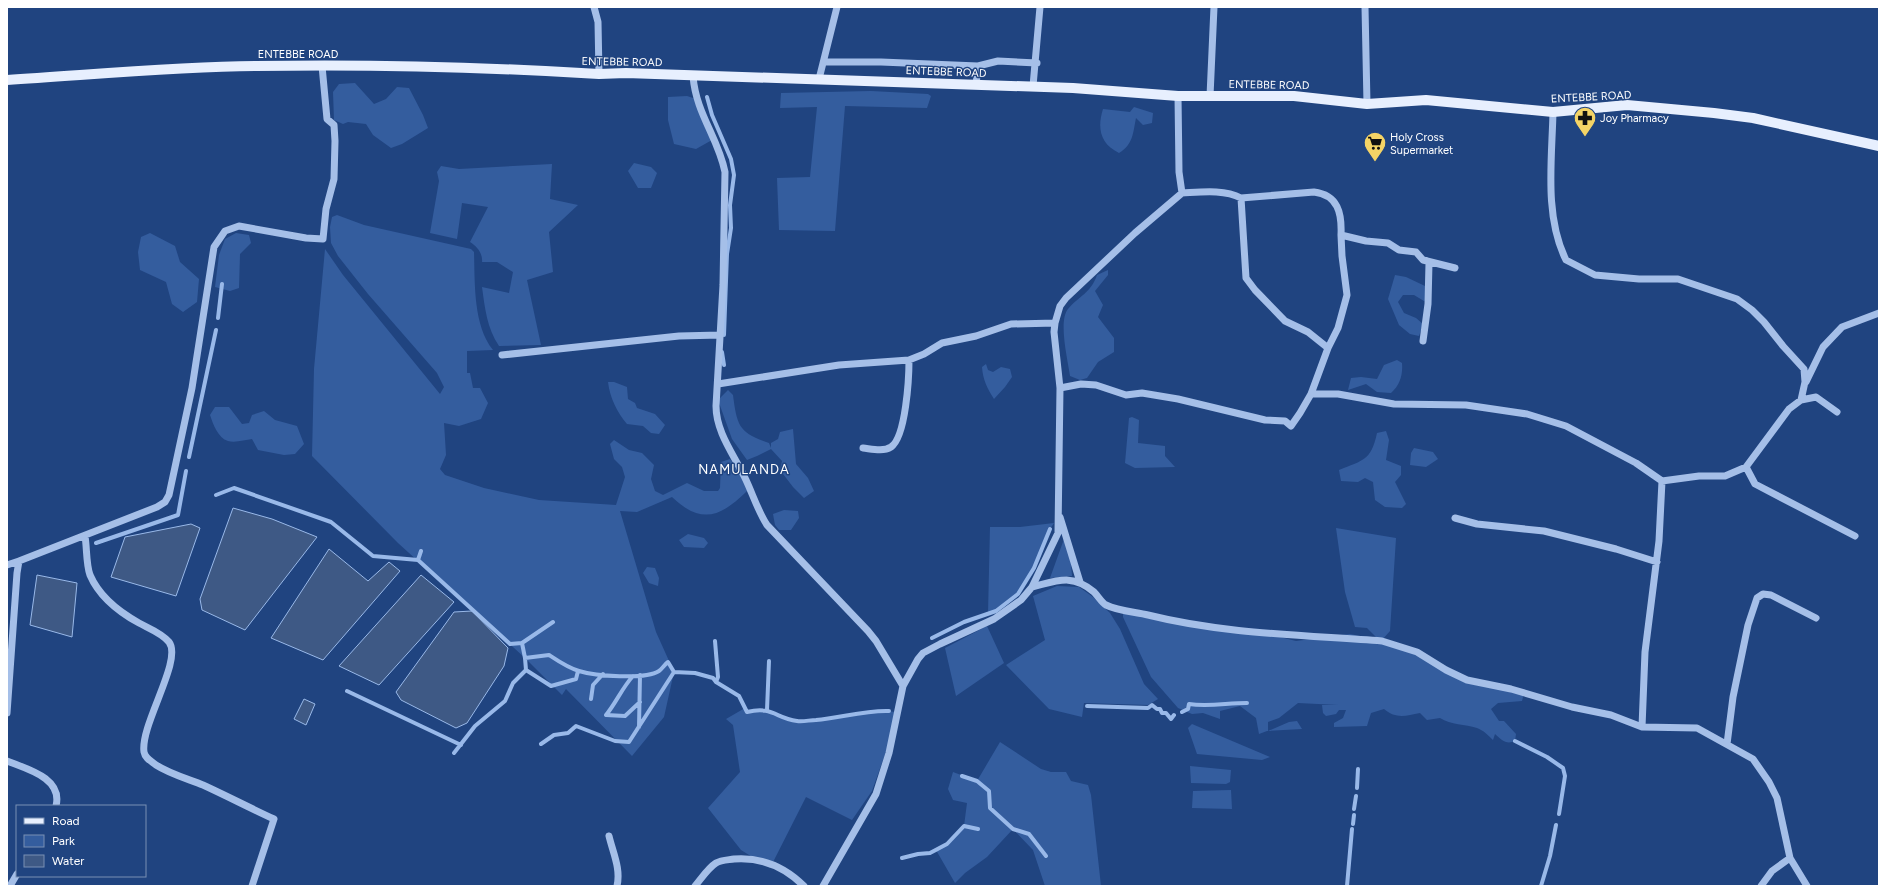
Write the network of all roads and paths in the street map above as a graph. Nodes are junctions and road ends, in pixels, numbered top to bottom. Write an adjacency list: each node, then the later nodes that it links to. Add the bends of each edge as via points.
1 (594, 7): 10 (street, via 598,22)
2 (837, 7): 6 (street)
3 (1040, 7): 7 (street)
4 (1214, 7): 17 (street)
5 (1365, 7): 18 (street)
6 (824, 62): 9 (street); 12 (street)
7 (1036, 63): 9 (street, via 998,61); 15 (street)
8 (322, 66): 10 (main road, ENTEBBE ROAD, via 434,66); 13 (main road, ENTEBBE ROAD, via 168,69); 44 (street, via 327,119 334,125 335,141 334,179 326,209 323,240 239,226 225,231 214,247 192,388 169,495 165,502 157,507)
9 (978, 66): 14 (street)
10 (599, 74): 11 (main road, ENTEBBE ROAD)
11 (692, 76): 12 (main road, ENTEBBE ROAD); 28 (street, via 696,100 725,172)
12 (819, 79): 14 (main road, ENTEBBE ROAD)
13 (7, 80)
14 (976, 85): 15 (main road, ENTEBBE ROAD)
15 (1033, 86): 16 (main road, ENTEBBE ROAD)
16 (1178, 96): 17 (main road, ENTEBBE ROAD); 21 (street)
17 (1210, 96): 18 (main road, ENTEBBE ROAD, via 1294,96)
18 (1367, 104): 19 (main road, ENTEBBE ROAD, via 1426,100)
19 (1553, 112): 20 (main road, ENTEBBE ROAD, via 1627,106 1714,113 1753,118); 33 (street, via 1552,196 1557,235 1566,260 1595,275 1678,279 1737,299 1760,318 1800,363 1804,368)
20 (1879, 146)
21 (1182, 193): 22 (street, via 1234,194); 27 (street, via 1066,298 1060,306)
22 (1241, 198): 23 (street, via 1314,192 1328,195 1339,215); 30 (street, via 1246,278 1285,320 1308,332)
23 (1341, 235): 24 (street, via 1388,243 1399,250 1416,252 1423,260); 30 (street, via 1346,295 1338,328)
24 (1428, 261): 25 (street); 29 (street, via 1428,304)
25 (1455, 268)
26 (1879, 313): 33 (street, via 1842,327 1823,347)
27 (1055, 323): 32 (street, via 1004,326 976,336 942,343); 35 (street)
28 (720, 335): 31 (street, via 679,336); 34 (street)
29 (1423, 341)
30 (1328, 348): 36 (street)
31 (502, 355)
32 (909, 360): 34 (street, via 839,365); 39 (street, via 908,395 898,438 892,446 884,449)
33 (1805, 382): 37 (street)
34 (718, 384): 52 (street, via 718,419 726,443 763,519 868,631)
35 (1060, 388): 36 (street, via 1096,384 1126,395 1142,394 1178,399 1265,420 1285,421 1291,426); 50 (street, via 1058,533)
36 (1311, 394): 41 (street, via 1338,394 1394,404 1466,405 1526,414 1566,426 1636,463)
37 (1800, 400): 38 (street, via 1816,397); 40 (street, via 1789,409)
38 (1837, 412)
39 (863, 448)
40 (1746, 467): 41 (street, via 1725,476 1699,476); 45 (street, via 1755,484)
41 (1662, 481): 47 (street)
42 (1060, 515): 49 (street)
43 (1455, 518): 47 (street, via 1477,524 1544,531 1616,548)
44 (85, 536): 46 (street); 62 (street, via 89,573 99,589 123,614 162,635 170,643 173,653 145,744 144,752 147,758 157,766 274,819)
45 (1855, 536)
46 (19, 561): 48 (street); 53 (street)
47 (1657, 562): 54 (street, via 1645,652)
48 (7, 564)
49 (1080, 582): 50 (street, via 1060,580); 54 (street, via 1106,605 1182,624 1394,644 1417,652 1467,680 1611,715)
50 (1032, 587): 52 (street, via 1020,600 994,619 923,654)
51 (1816, 618): 55 (street, via 1771,596 1763,594 1756,598 1733,697)
52 (902, 686): 66 (street, via 889,753 876,794)
53 (7, 713)
54 (1642, 727): 55 (street, via 1697,728)
55 (1727, 744): 59 (street, via 1753,759 1769,782 1777,798)
56 (7, 761): 57 (street, via 35,772 50,782 57,796)
57 (56, 805)
58 (609, 836): 63 (street, via 616,860)
59 (1790, 858): 67 (street, via 1772,871); 68 (street)
60 (16, 876): 61 (street)
61 (10, 886)
62 (252, 886)
63 (617, 886)
64 (695, 886): 65 (street, via 716,863 722,860 752,858 777,867)
65 (804, 886)
66 (823, 886)
67 (1761, 886)
68 (1807, 886)

